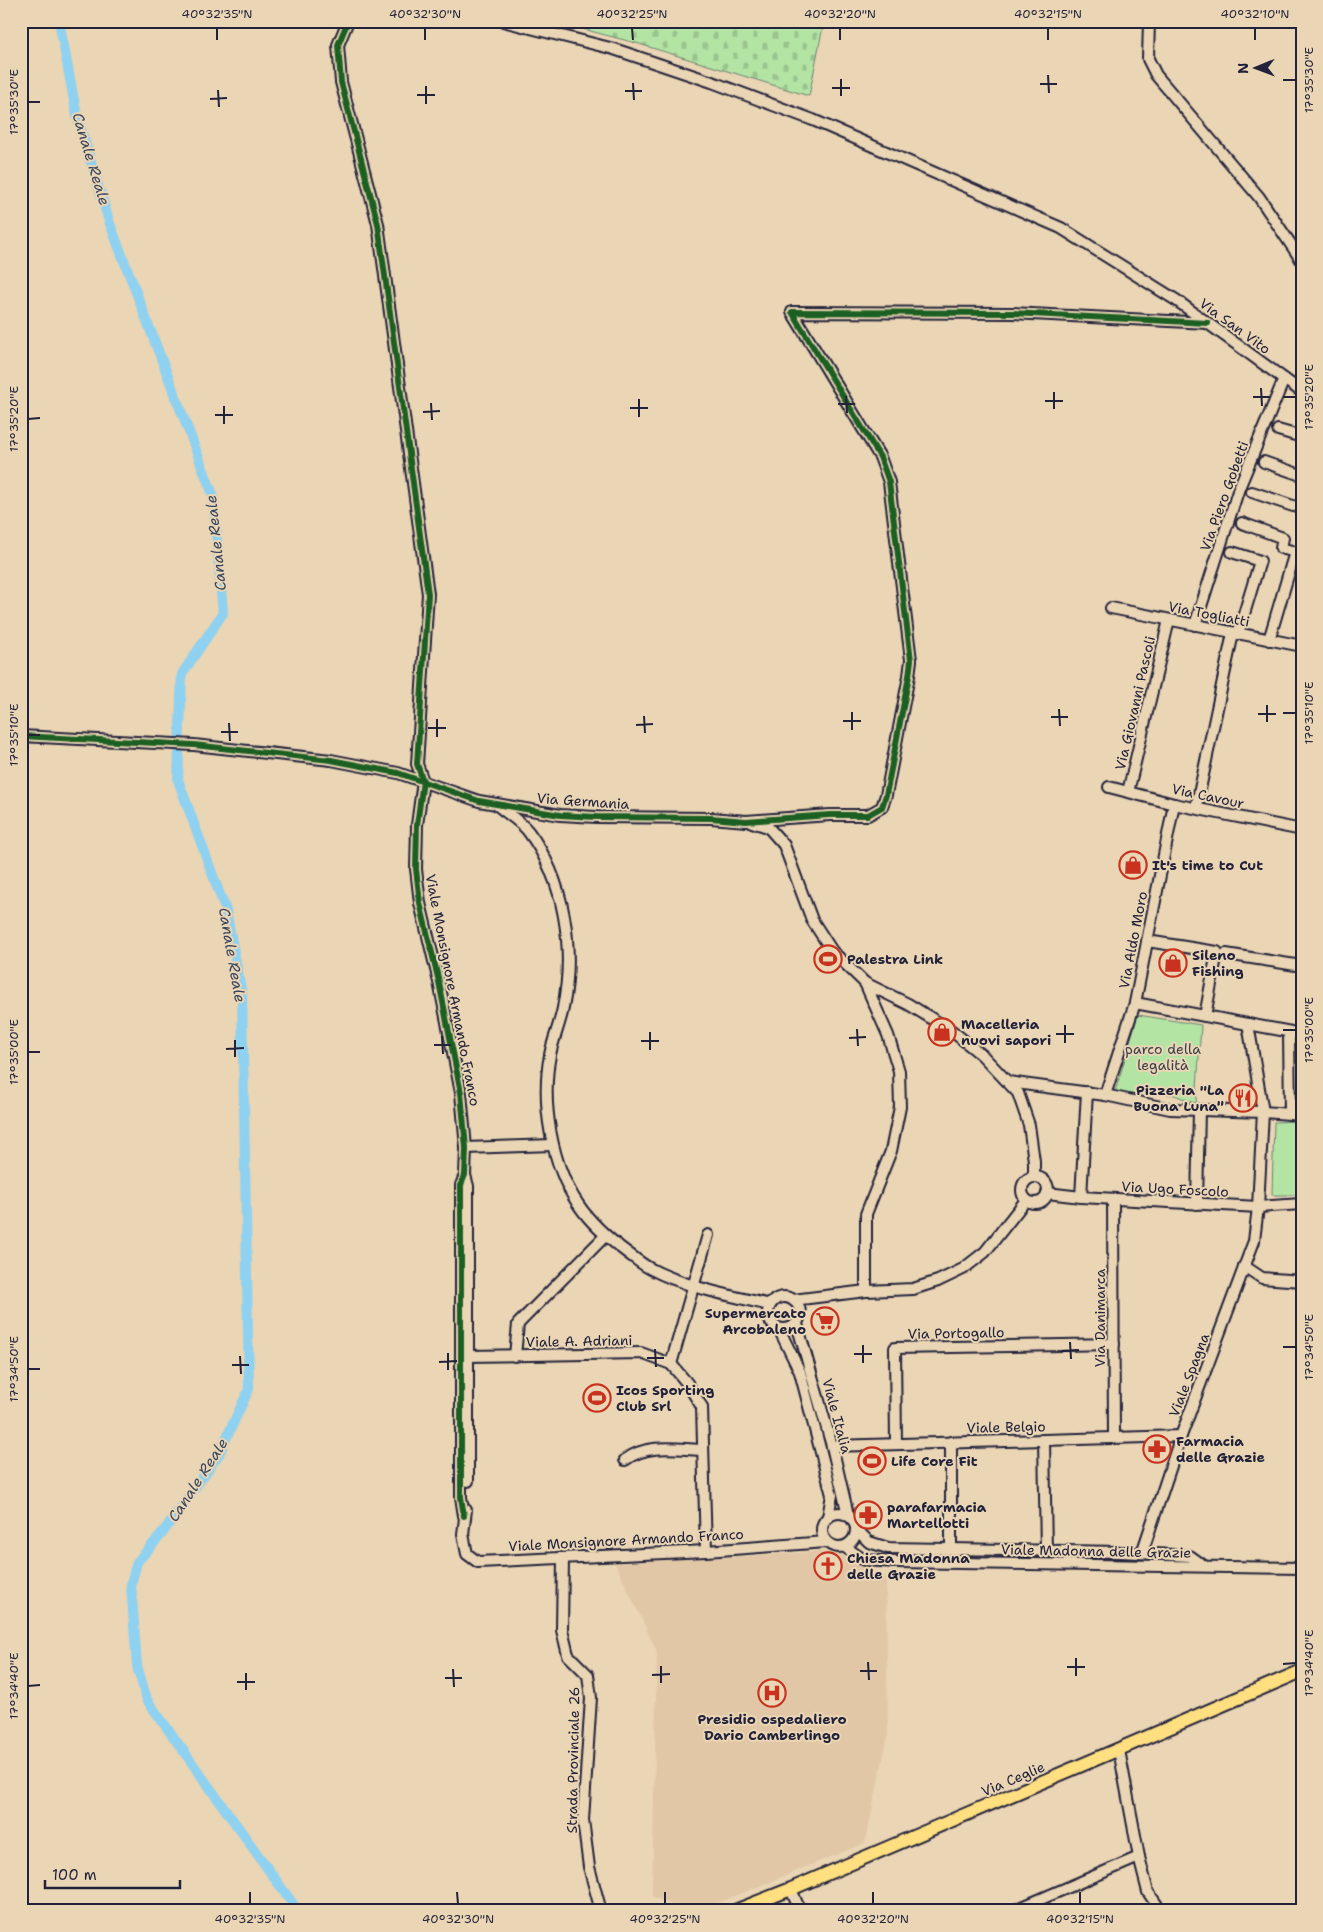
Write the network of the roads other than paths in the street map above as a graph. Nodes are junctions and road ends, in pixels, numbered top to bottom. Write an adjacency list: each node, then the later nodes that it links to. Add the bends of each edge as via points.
1 (348, 21): 24 (street, via 338,45 341,82 378,224 428,594 417,764)
2 (503, 21): 5 (street, Via San Vito, via 614,49 813,120 1061,228 1114,259)
3 (1149, 21): 4 (street, via 1148,59 1156,74 1259,197)
4 (1302, 261)
5 (1208, 323): 6 (street, Via San Vito); 30 (street, via 1012,313 792,312 880,457 889,482 911,660 882,807 868,815)
6 (1284, 379): 7 (street, Via San Vito); 19 (street, Via Piero Gobetti, via 1239,488)
7 (1302, 392)
8 (1278, 430): 9 (street)
9 (1302, 438)
10 (1264, 462): 11 (street)
11 (1298, 474)
12 (1252, 492): 13 (street)
13 (1293, 506)
14 (1242, 523): 16 (street, via 1283,538 1281,548)
15 (1232, 552): 20 (street, via 1260,561)
16 (1298, 553): 21 (street)
17 (1111, 608): 18 (street, Via Togliatti)
18 (1169, 620): 19 (street, Via Togliatti); 26 (street, Via Giovanni Pascoli)
19 (1195, 625): 20 (street, Via Togliatti)
20 (1235, 633): 21 (street, Via Togliatti); 29 (street)
21 (1269, 640): 22 (street, Via Togliatti)
22 (1302, 646)
23 (21, 736): 24 (street, Via Germania, via 194,745 331,760)
24 (423, 781): 27 (street, Via Germania); 49 (street, Viale Monsignore Armando Franco, via 416,825 416,869 461,1093)
25 (1109, 787): 26 (street, Via Cavour)
26 (1128, 792): 28 (street, Via Cavour)
27 (496, 804): 30 (street, Via Germania, via 596,817); 48 (street, via 527,830 546,859 568,936 568,973 563,1008 550,1056 547,1094)
28 (1174, 804): 29 (street, Via Cavour); 32 (street, Via Aldo Moro)
29 (1196, 808): 31 (street, Via Cavour)
30 (746, 820): 35 (street, via 768,828 784,845 812,920 832,951)
31 (1302, 830)
32 (1147, 941): 36 (street, Via Aldo Moro); 37 (street, via 1217,952)
33 (1226, 954): 34 (street)
34 (1302, 966)
35 (865, 984): 41 (street, via 908,1004 952,1031); 64 (street, via 888,1035 899,1071 900,1107 891,1151 866,1214)
36 (1135, 1003): 37 (street, Via Aldo Moro); 43 (street)
37 (1205, 1016): 38 (street, Via Aldo Moro)
38 (1248, 1024): 39 (street, Via Aldo Moro); 45 (street, Viale Spagna)
39 (1289, 1032): 40 (street, Via Aldo Moro); 46 (street)
40 (1302, 1034)
41 (1008, 1082): 42 (street); 51 (street, via 1018,1094 1029,1125)
42 (1087, 1092): 43 (street); 53 (street)
43 (1105, 1095): 44 (street, via 1170,1109)
44 (1199, 1110): 45 (street); 56 (street)
45 (1263, 1112): 46 (street); 58 (street, Viale Spagna)
46 (1290, 1114): 47 (street)
47 (1302, 1115)
48 (552, 1145): 49 (street); 60 (street, via 578,1204)
49 (466, 1148): 50 (street, Viale Monsignore Armando Franco)
50 (465, 1175): 70 (street, Viale Monsignore Armando Franco, via 468,1186); 82 (street, Viale Monsignore Armando Franco, via 461,1185 461,1488)
51 (1034, 1176): 52 (street, via 1046,1183); 55 (street, via 1023,1183 1021,1190)
52 (1047, 1193): 53 (street, Via Ugo Foscolo); 55 (street, via 1042,1202)
53 (1081, 1197): 54 (street, Via Ugo Foscolo)
54 (1113, 1199): 56 (street, Via Ugo Foscolo); 69 (street, Via Danimarca)
55 (1026, 1200): 64 (street, via 985,1252 963,1269 913,1288)
56 (1197, 1204): 58 (street, Via Ugo Foscolo)
57 (1302, 1204): 58 (street, Via Ugo Foscolo)
58 (1258, 1207): 61 (street, Viale Spagna, via 1254,1241)
59 (708, 1235): 63 (street)
60 (605, 1236): 63 (street, via 649,1269); 71 (street, via 518,1324)
61 (1244, 1266): 62 (street, via 1262,1278); 73 (street, Viale Spagna)
62 (1302, 1281)
63 (693, 1287): 66 (street); 72 (street)
64 (866, 1291): 65 (street)
65 (793, 1300): 66 (street, via 782,1297); 67 (street, via 800,1309)
66 (770, 1305): 68 (street, via 768,1317)
67 (796, 1324): 68 (street, via 787,1330); 78 (street, Viale Italia)
68 (779, 1329): 83 (street, Viale Italia, via 800,1372 816,1432 832,1495)
69 (1114, 1344): 74 (street, Via Danimarca); 77 (street, Via Portogallo, via 895,1348)
70 (469, 1356): 71 (street, Viale A. Adriani); 82 (street, Viale Monsignore Armando Franco, via 468,1502)
71 (515, 1356): 72 (street, Viale A. Adriani, via 641,1353)
72 (671, 1364): 79 (street, Viale A. Adriani, via 702,1407)
73 (1181, 1436): 74 (street, Viale Belgio); 90 (street, Viale Spagna)
74 (1114, 1437): 75 (street, Viale Belgio)
75 (1044, 1440): 76 (street, Viale Belgio); 88 (street)
76 (951, 1442): 77 (street, Viale Belgio); 87 (street)
77 (896, 1444): 78 (street, Viale Belgio)
78 (832, 1446): 81 (street, Viale Italia)
79 (703, 1450): 80 (street, via 650,1449); 89 (street, Viale A. Adriani)
80 (625, 1460)
81 (848, 1515): 83 (street, via 836,1513); 84 (street)
82 (464, 1516): 91 (street, Viale Monsignore Armando Franco, via 467,1554 478,1562)
83 (828, 1517): 85 (street, via 822,1526)
84 (857, 1530): 86 (street, via 852,1542); 87 (street, Viale Madonna delle Grazie, via 869,1542 888,1548)
85 (826, 1542): 86 (street, via 831,1546); 89 (street, Viale Monsignore Armando Franco)
86 (845, 1547): 92 (street, Viale Madonna delle Grazie, via 864,1560 896,1562)
87 (951, 1549): 88 (street, Viale Madonna delle Grazie)
88 (1046, 1550): 90 (street, Viale Madonna delle Grazie)
89 (706, 1551): 91 (street, Viale Monsignore Armando Franco)
90 (1142, 1553): 92 (street, Viale Madonna delle Grazie, via 1190,1556)
91 (563, 1558): 98 (street, Strada Provinciale 26, via 562,1630 568,1655 588,1675 591,1698 583,1820 588,1868)
92 (1204, 1566): 93 (street)
93 (1302, 1568)
94 (1302, 1671): 95 (main road, Via Ceglie)
95 (1119, 1750): 96 (street); 97 (main road, Via Ceglie)
96 (1139, 1856): 101 (street); 102 (street, via 1148,1892)
97 (791, 1889): 99 (main road, Via Ceglie); 100 (street)
98 (600, 1911)
99 (735, 1911)
100 (800, 1911)
101 (1013, 1911)
102 (1161, 1911)

